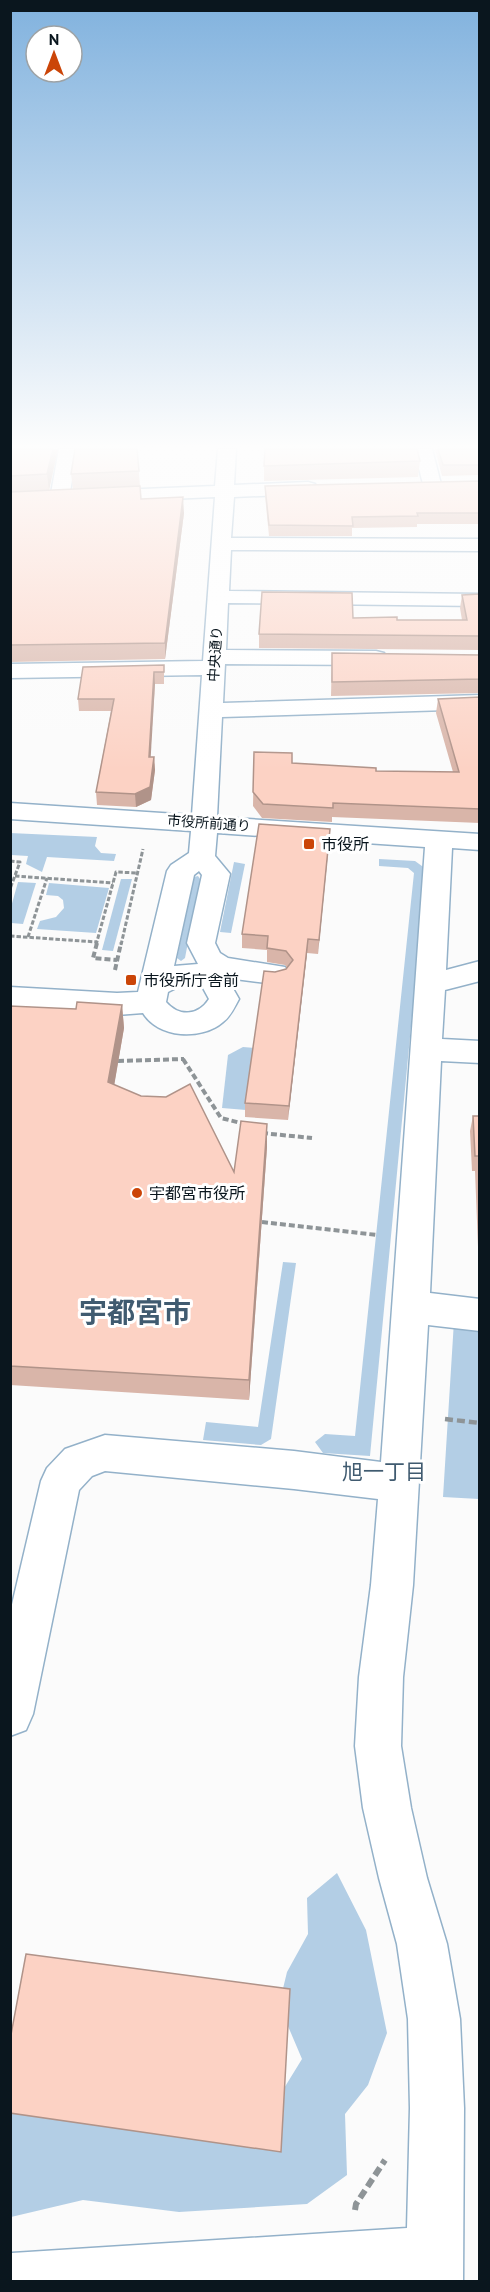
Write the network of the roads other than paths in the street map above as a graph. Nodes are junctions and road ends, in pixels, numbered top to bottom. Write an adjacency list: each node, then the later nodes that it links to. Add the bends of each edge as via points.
1 (221, 556): 2 (street, 中央通り)
2 (218, 597): 3 (street); 5 (street, 中央通り)
3 (480, 600)
4 (399, 658): 5 (street)
5 (215, 663): 6 (street); 8 (street, 中央通り)
6 (10, 671)
7 (480, 702): 8 (street)
8 (211, 710): 10 (street, 中央通り)
9 (10, 811): 10 (street, 市役所前通り)
10 (205, 822): 11 (street, 市役所前通り); 13 (street, 中央通り)
11 (439, 839): 12 (street, 市役所前通り); 17 (street)
12 (480, 842)
13 (202, 857): 14 (street, via 216,874); 18 (street, via 181,871)
14 (201, 943): 16 (street); 20 (street, via 209,959 221,967 274,980 234,988)
15 (480, 971): 17 (street)
16 (195, 974): 18 (street, via 173,976); 20 (street, via 216,982)
17 (430, 984): 21 (street)
18 (154, 994): 19 (street, via 106,1003); 20 (street, via 154,1010 170,1021 193,1024 215,1015)
19 (10, 997)
20 (224, 999)
21 (426, 1049): 22 (street); 23 (street)
22 (480, 1052)
23 (411, 1307): 24 (street); 25 (street)
24 (480, 1315)
25 (399, 1483): 26 (street, via 105,1453 79,1462 61,1481); 27 (street, via 378,1746 387,1808 422,1944 434,2019)
26 (10, 1714)
27 (435, 2268): 28 (street)
28 (12, 2282)

